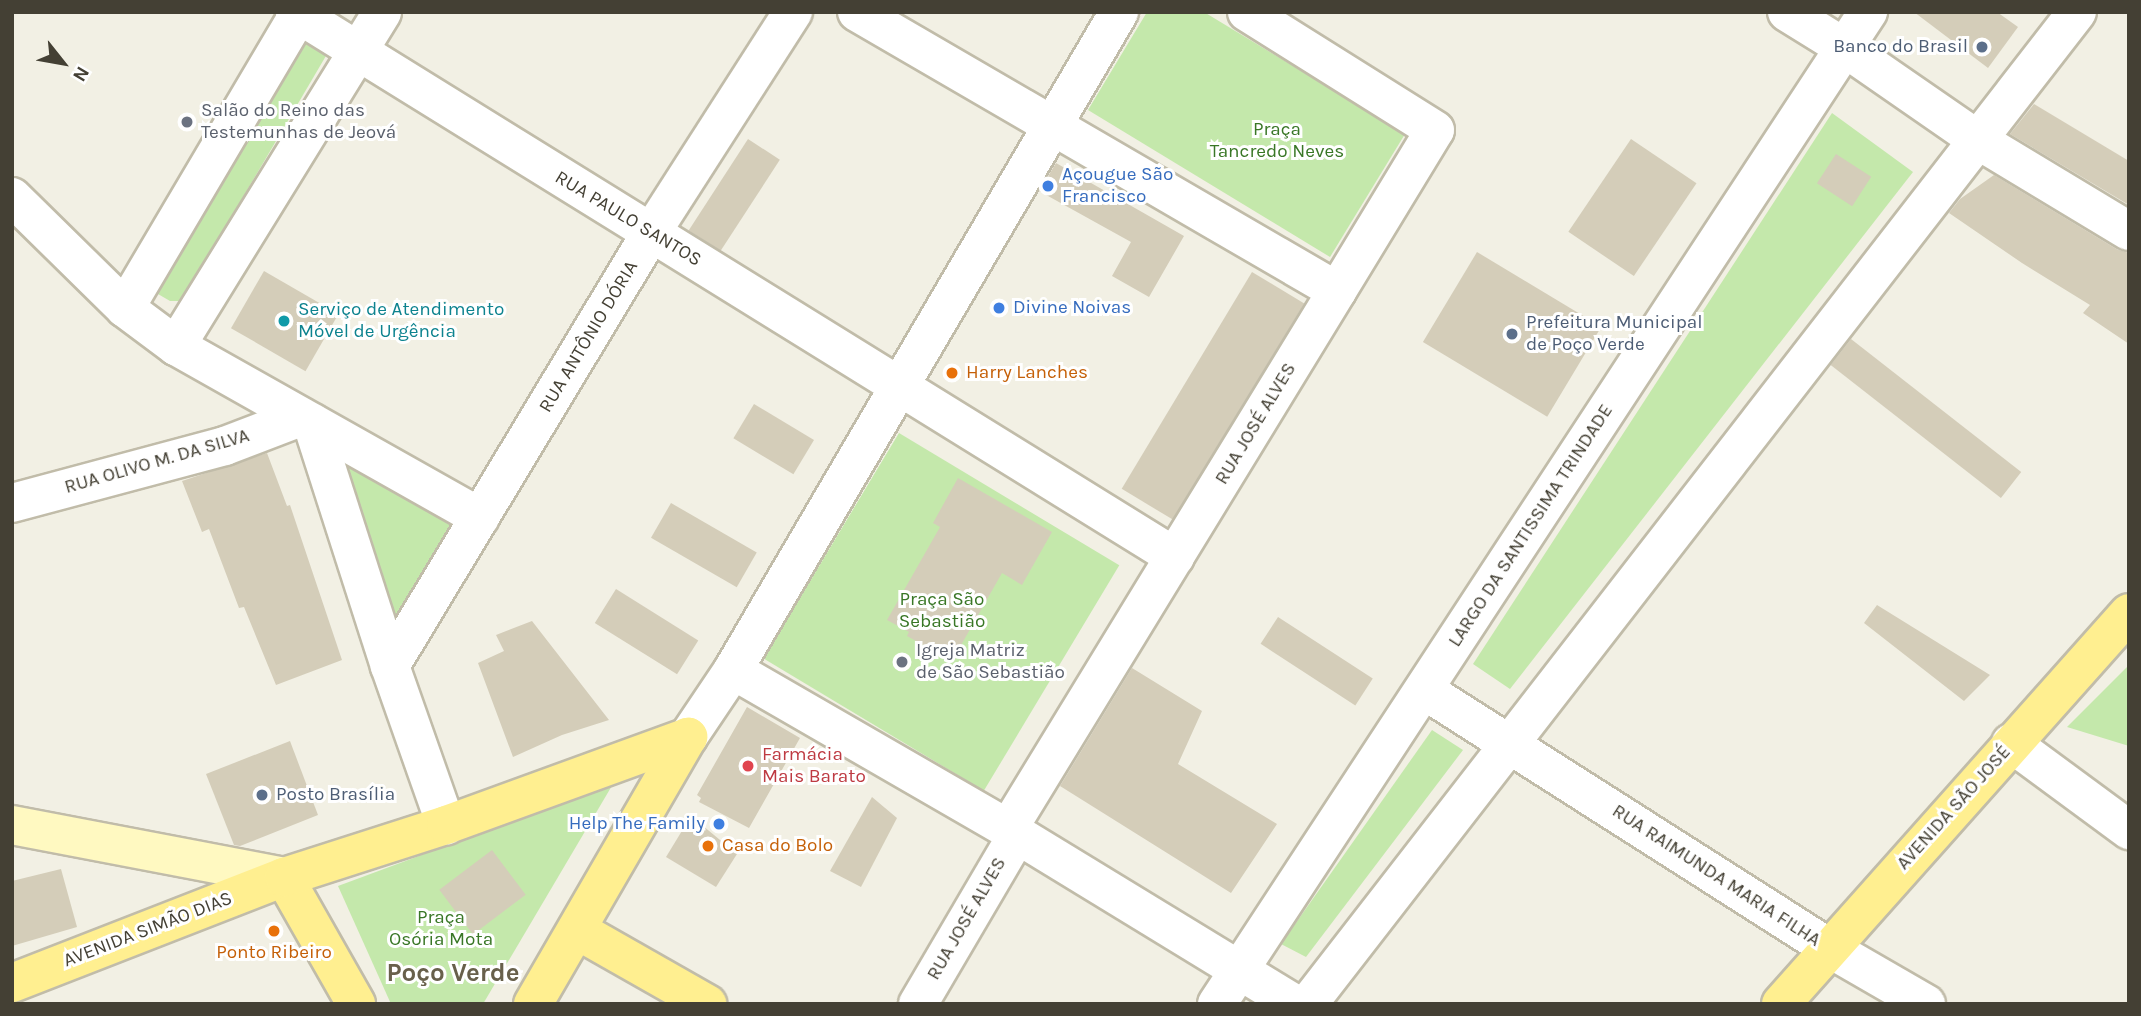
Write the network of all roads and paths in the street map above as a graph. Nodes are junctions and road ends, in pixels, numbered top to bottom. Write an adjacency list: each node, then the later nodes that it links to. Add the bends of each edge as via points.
1 (382, 12): 11 (street)
2 (793, 12): 16 (street, RUA ANTÔNIO DÓRIA)
3 (857, 12): 12 (street)
4 (1119, 12): 12 (street)
5 (1247, 12): 17 (street, via 1435,130)
6 (1787, 12): 10 (street)
7 (1868, 12): 10 (street, LARGO DA SANTISSIMA TRINDADE)
8 (2077, 12): 13 (street)
9 (298, 13): 11 (street, RUA PAULO SANTOS); 18 (street, RUA PAULO SANTOS)
10 (1845, 48): 13 (street); 28 (street, LARGO DA SANTISSIMA TRINDADE)
11 (359, 53): 16 (street, RUA PAULO SANTOS); 19 (street)
12 (1052, 126): 17 (street); 20 (street)
13 (1978, 140): 15 (street); 30 (street)
14 (12, 197): 18 (street)
15 (2129, 231)
16 (652, 233): 20 (street, RUA PAULO SANTOS); 23 (street, RUA ANTÔNIO DÓRIA)
17 (1338, 291): 24 (street, RUA JOSÉ ALVES)
18 (125, 308): 19 (street)
19 (176, 346): 21 (street)
20 (899, 384): 24 (street); 27 (street)
21 (307, 420): 22 (street, RUA OLIVO M. DA SILVA); 23 (street); 26 (street)
22 (12, 503)
23 (480, 517): 26 (street, RUA ANTÔNIO DÓRIA)
24 (1175, 557): 35 (street)
25 (2129, 613): 31 (main road, AVENIDA SÃO JOSÉ)
26 (390, 666): 33 (street)
27 (733, 670): 29 (street); 35 (street)
28 (1424, 690): 30 (street, RUA RAIMUNDA MARIA FILHA); 39 (street, LARGO DA SANTISSIMA TRINDADE)
29 (688, 737): 33 (main road); 37 (main road)
30 (1508, 743): 38 (street, RUA RAIMUNDA MARIA FILHA); 47 (street)
31 (2011, 743): 34 (street); 38 (main road, AVENIDA SÃO JOSÉ)
32 (12, 825): 36 (main road)
33 (446, 825): 36 (main road)
34 (2129, 830)
35 (1013, 832): 39 (street); 44 (street, RUA JOSÉ ALVES)
36 (284, 877): 40 (main road, AVENIDA SIMÃO DIAS); 41 (main road)
37 (578, 930): 42 (main road); 43 (main road)
38 (1829, 948): 48 (main road, AVENIDA SÃO JOSÉ); 49 (street, RUA RAIMUNDA MARIA FILHA)
39 (1240, 969): 45 (street, LARGO DA SANTISSIMA TRINDADE); 46 (street)
40 (12, 983)
41 (356, 1004)
42 (533, 1004)
43 (707, 1004)
44 (918, 1004)
45 (1217, 1004)
46 (1295, 1004)
47 (1308, 1004)
48 (1781, 1004)
49 (1926, 1004)

